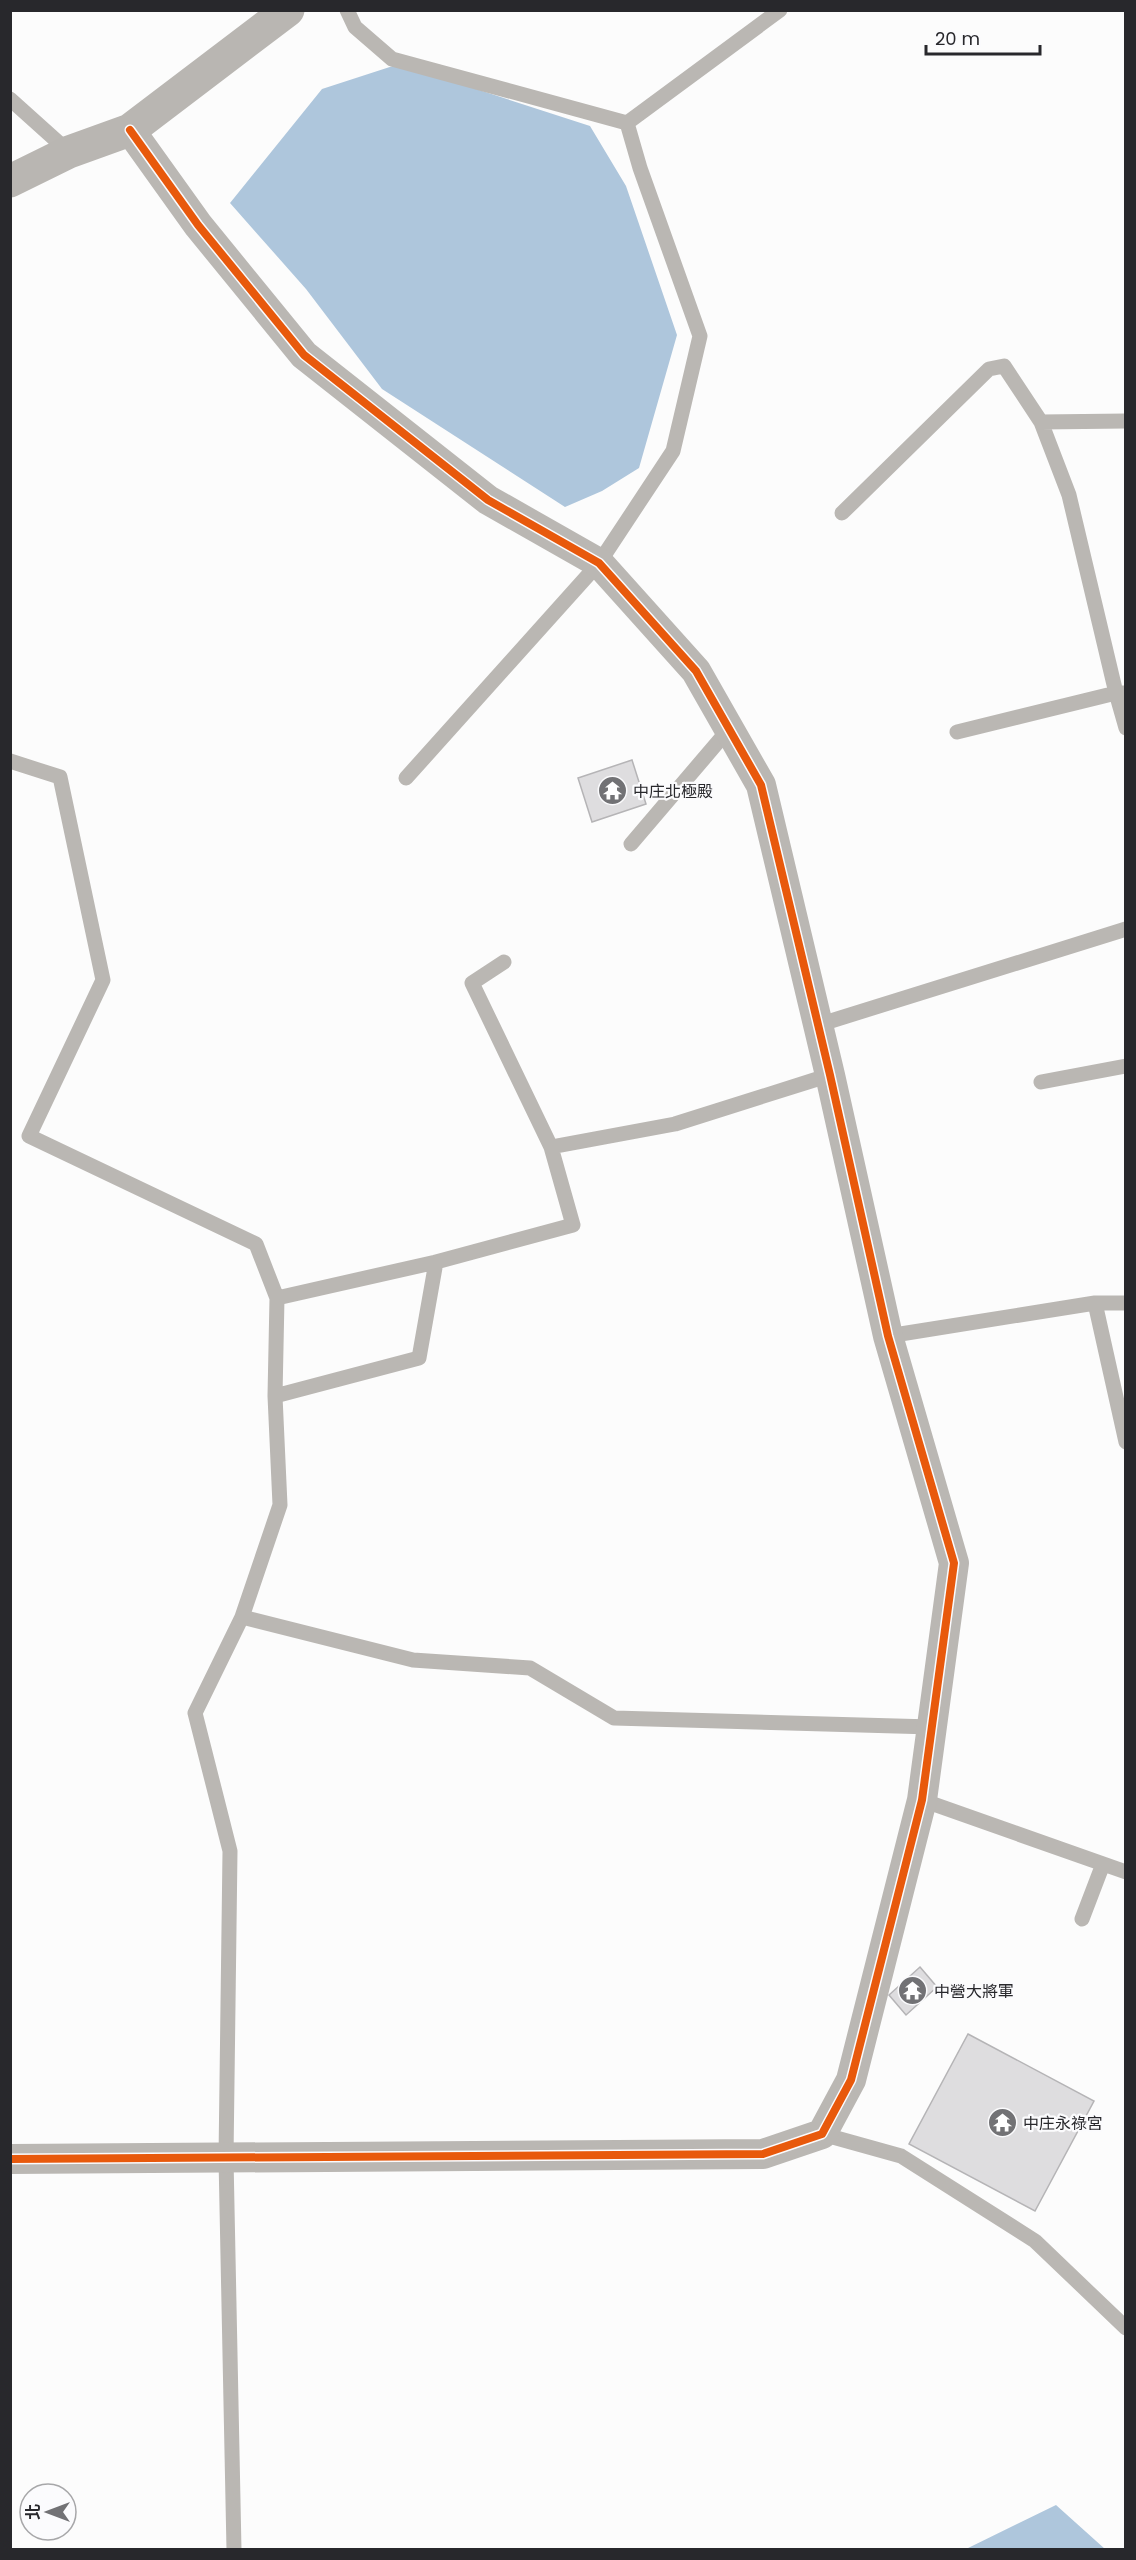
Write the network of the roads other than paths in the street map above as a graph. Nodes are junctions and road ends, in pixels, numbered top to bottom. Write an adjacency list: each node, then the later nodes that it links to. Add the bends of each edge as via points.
1 (288, 10): 6 (street)
2 (346, 10): 5 (lane, via 355,27 392,59)
3 (780, 10): 5 (lane)
4 (10, 99): 7 (lane)
5 (627, 123): 12 (lane, via 700,336 673,451)
6 (130, 130): 7 (street); 12 (street, via 198,225 304,355 488,500)
7 (69, 152): 8 (street)
8 (10, 181)
9 (1125, 421): 10 (lane)
10 (1041, 422): 11 (lane, via 1004,366 989,369); 13 (lane, via 1069,495)
11 (842, 513)
12 (599, 563): 15 (street, via 696,671); 18 (lane)
13 (1121, 693): 14 (lane); 16 (lane)
14 (1125, 728)
15 (729, 729): 19 (lane); 22 (street, via 761,785)
16 (957, 732)
17 (10, 761): 28 (lane, via 60,777 103,980 29,1136 256,1244)
18 (406, 778)
19 (631, 844)
20 (1125, 929): 22 (lane)
21 (504, 962): 26 (lane, via 472,983)
22 (818, 1025): 24 (street)
23 (1125, 1066): 25 (lane)
24 (830, 1076): 26 (lane, via 675,1124); 31 (street)
25 (1041, 1082)
26 (550, 1147): 27 (lane, via 573,1225)
27 (436, 1262): 28 (lane); 32 (lane, via 419,1358)
28 (277, 1298): 32 (lane)
29 (1095, 1303): 30 (lane); 31 (lane); 33 (lane)
30 (1125, 1303)
31 (888, 1336): 35 (street, via 954,1563)
32 (274, 1396): 34 (lane, via 280,1505)
33 (1125, 1442)
34 (242, 1617): 35 (lane, via 413,1660 530,1668 615,1718); 42 (lane, via 195,1713 230,1851)
35 (932, 1727): 36 (street)
36 (922, 1800): 37 (lane); 40 (street, via 851,2080)
37 (1103, 1864): 38 (lane); 39 (lane)
38 (1125, 1872)
39 (1082, 1919)
40 (822, 2134): 42 (street, via 763,2154); 43 (lane, via 901,2156 1035,2241)
41 (10, 2158): 42 (street)
42 (226, 2158): 44 (lane)
43 (1125, 2328)
44 (234, 2550)

